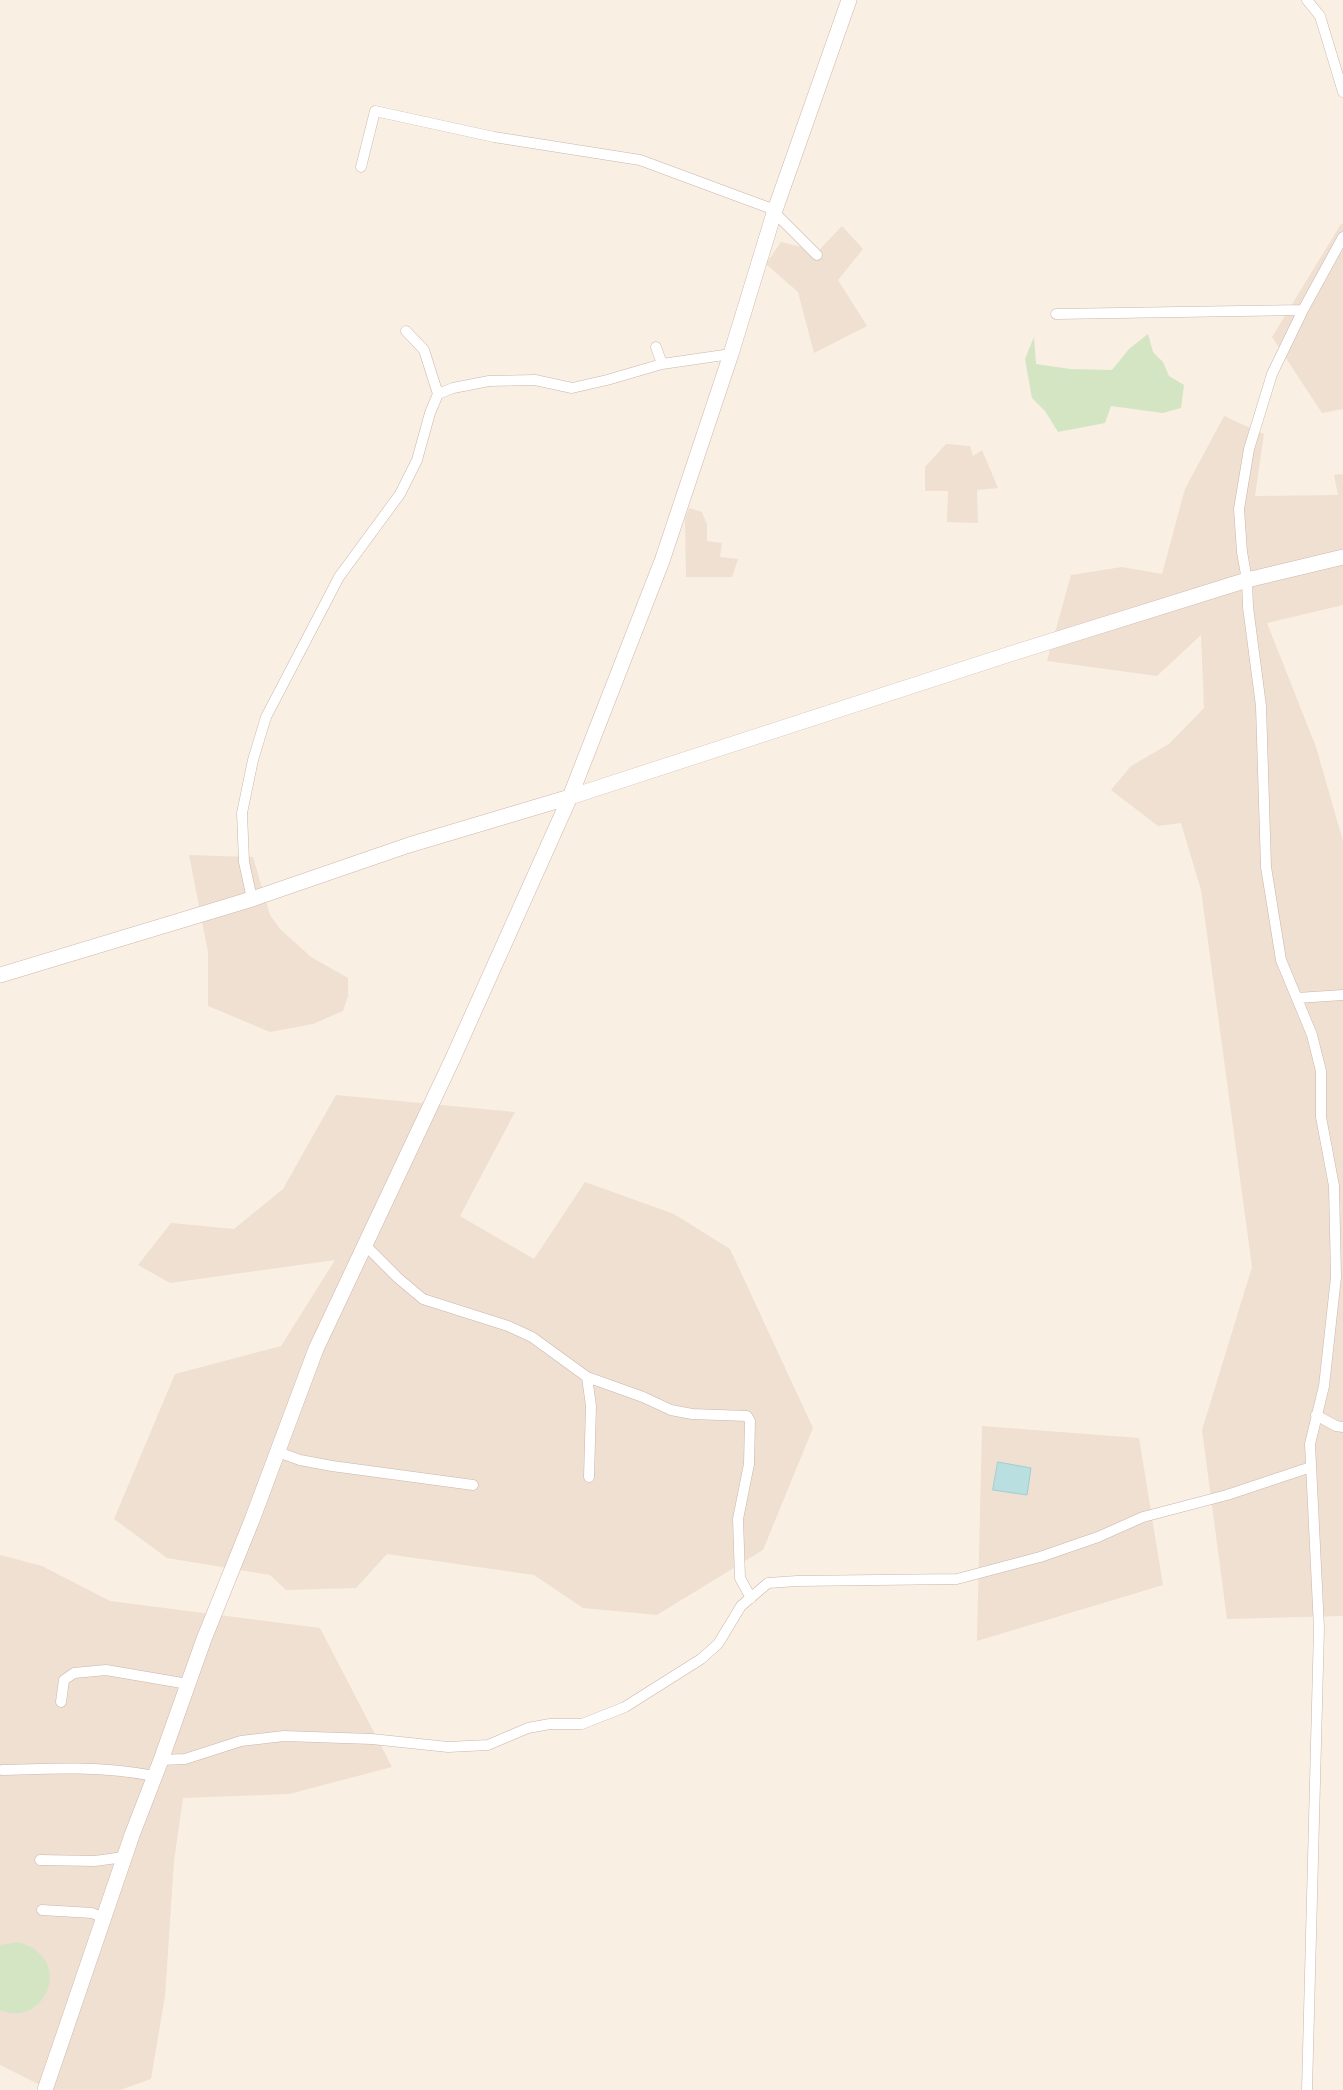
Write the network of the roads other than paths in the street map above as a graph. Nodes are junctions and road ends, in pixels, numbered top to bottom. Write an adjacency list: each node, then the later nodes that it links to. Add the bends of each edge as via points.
1 (850, 0): 5 (street)
2 (1307, 0): 3 (street, via 1320,16)
3 (1343, 92)
4 (361, 167): 5 (street, via 375,111 494,136 640,160)
5 (775, 211): 7 (street); 12 (street)
6 (1343, 237): 8 (street)
7 (817, 255)
8 (1303, 310): 9 (street); 16 (street, via 1272,374 1249,449 1240,509)
9 (1056, 314)
10 (406, 331): 14 (street, via 424,350)
11 (656, 347): 13 (street)
12 (731, 354): 13 (street); 17 (street, via 662,561)
13 (662, 364): 14 (street, via 572,388 535,380 489,381)
14 (438, 394): 18 (street, via 417,460 400,494 339,578 266,717 242,813 244,862)
15 (1343, 557): 16 (street)
16 (1247, 580): 17 (street); 21 (street, via 1260,706 1266,867 1281,960)
17 (570, 797): 18 (street, via 409,845); 22 (street)
18 (252, 899): 19 (street)
19 (0, 975)
20 (1343, 995): 21 (street)
21 (1297, 998): 24 (street, via 1322,1072 1321,1117 1334,1186 1336,1277 1324,1386)
22 (365, 1245): 23 (street, via 423,1299 532,1337); 26 (street, via 316,1349)
23 (587, 1377): 28 (street, via 591,1406); 30 (street, via 671,1410 747,1416 750,1421 749,1464 738,1519 740,1578)
24 (1316, 1415): 25 (street); 27 (street, via 1310,1444)
25 (1343, 1427)
26 (278, 1452): 29 (street, via 332,1466); 31 (street)
27 (1311, 1467): 30 (street, via 1227,1495 1143,1517 1098,1537 957,1580 836,1580 768,1584); 41 (street, via 1319,1628)
28 (589, 1477)
29 (473, 1485)
30 (751, 1598): 33 (street, via 741,1606 718,1644 701,1659 625,1707 582,1724 528,1728 488,1745 284,1736 241,1741 185,1759)
31 (188, 1684): 32 (street, via 106,1670 74,1673 64,1680); 33 (street)
32 (61, 1702)
33 (161, 1760): 35 (street)
34 (2, 1770): 35 (street, via 72,1768)
35 (154, 1776): 36 (street)
36 (124, 1857): 37 (street, via 95,1861); 39 (street)
37 (40, 1860)
38 (42, 1910): 39 (street, via 92,1913)
39 (104, 1918): 40 (street)
40 (46, 2090)
41 (1307, 2090)

